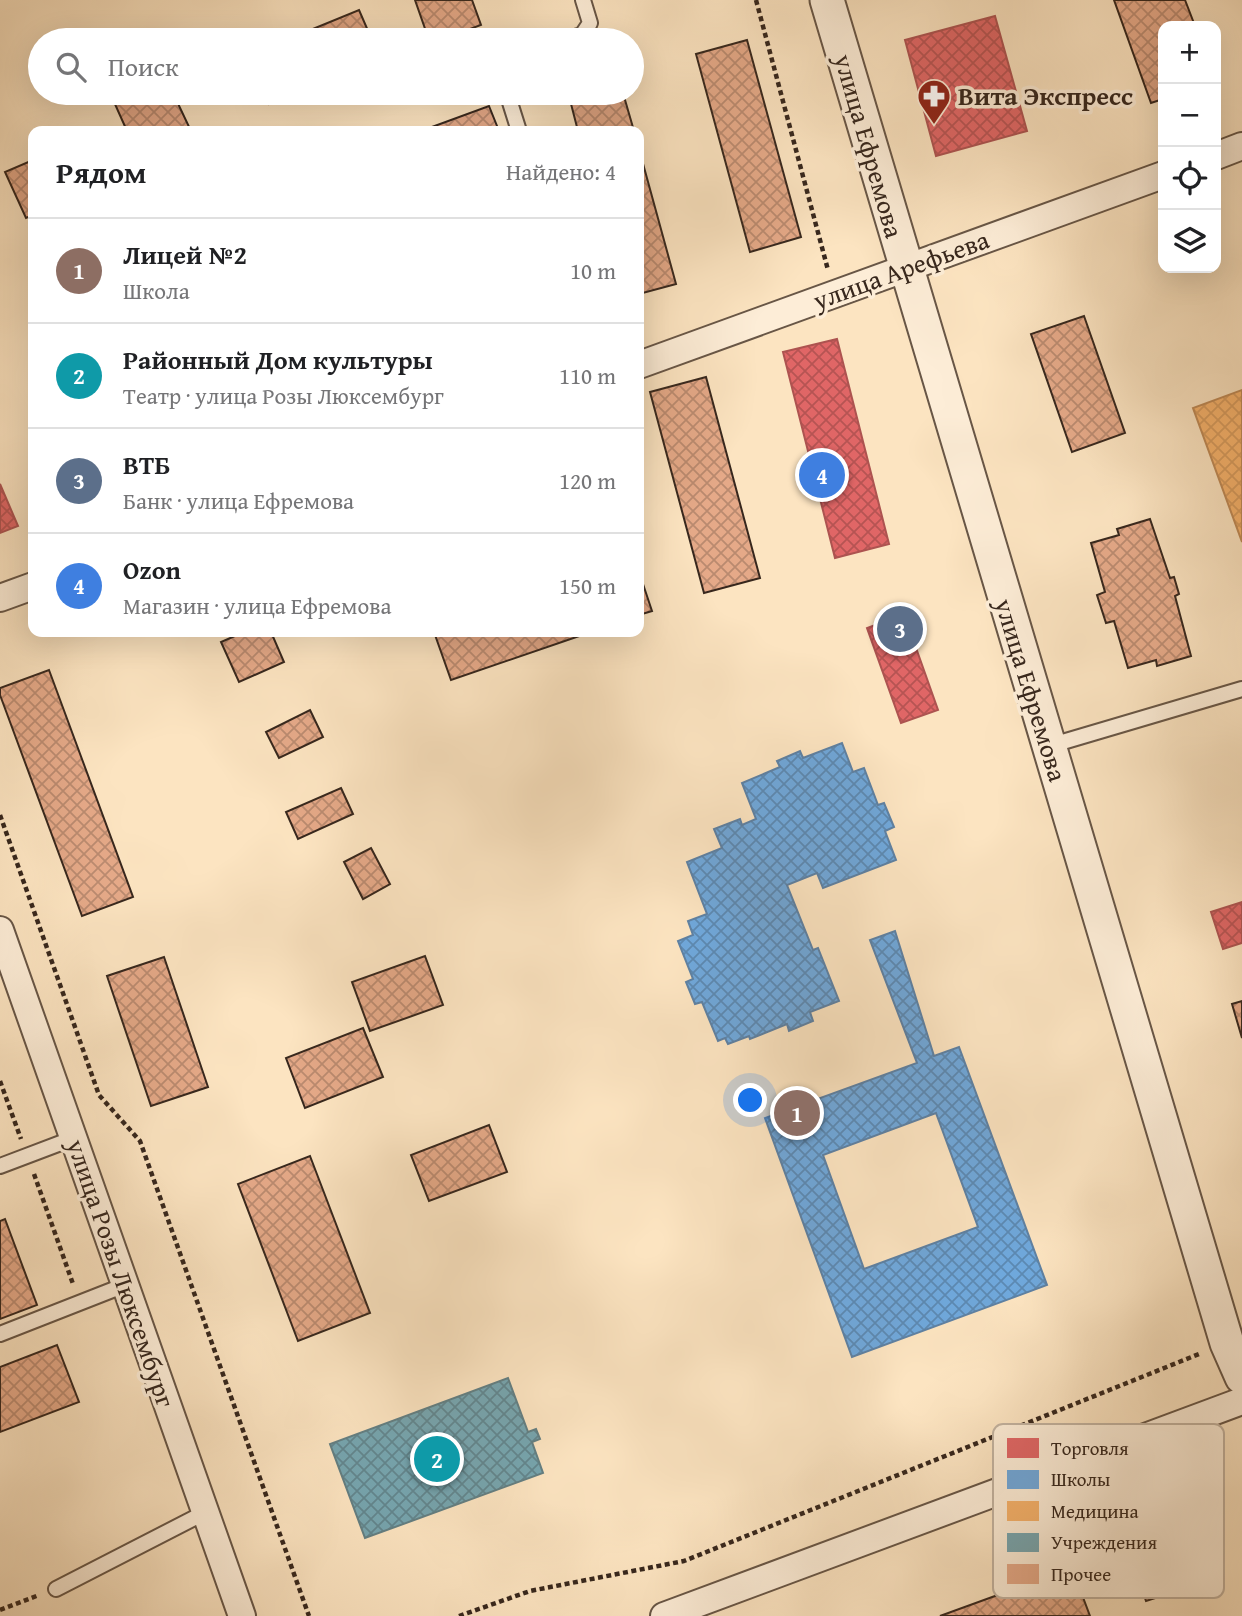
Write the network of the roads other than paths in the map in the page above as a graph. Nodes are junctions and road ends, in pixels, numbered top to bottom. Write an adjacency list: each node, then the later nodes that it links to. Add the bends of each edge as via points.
1 (583, 0): 3 (lane, via 590,23)
2 (827, 0): 9 (street, улица Ефремова)
3 (587, 28)
4 (511, 105): 5 (lane)
5 (517, 126)
6 (1242, 146): 7 (street)
7 (1221, 154)
8 (1158, 177): 9 (street, улица Арефьева)
9 (904, 269): 10 (street, улица Арефьева); 14 (street, улица Ефремова)
10 (644, 363)
11 (28, 588): 12 (street)
12 (0, 598)
13 (1242, 689): 14 (lane)
14 (1048, 746): 20 (street, улица Ефремова, via 1227,1343)
15 (0, 930): 16 (street, улица Розы Люксембург)
16 (74, 1138): 17 (lane); 18 (street, улица Розы Люксембург)
17 (0, 1166)
18 (125, 1285): 19 (lane); 24 (street, улица Розы Люксембург)
19 (0, 1334)
20 (1242, 1377)
21 (1242, 1402): 22 (street)
22 (1185, 1424)
23 (993, 1498): 26 (street)
24 (204, 1513): 25 (lane); 27 (street, улица Розы Люксембург)
25 (56, 1589)
26 (711, 1607): 28 (street)
27 (242, 1616)
28 (664, 1616)

